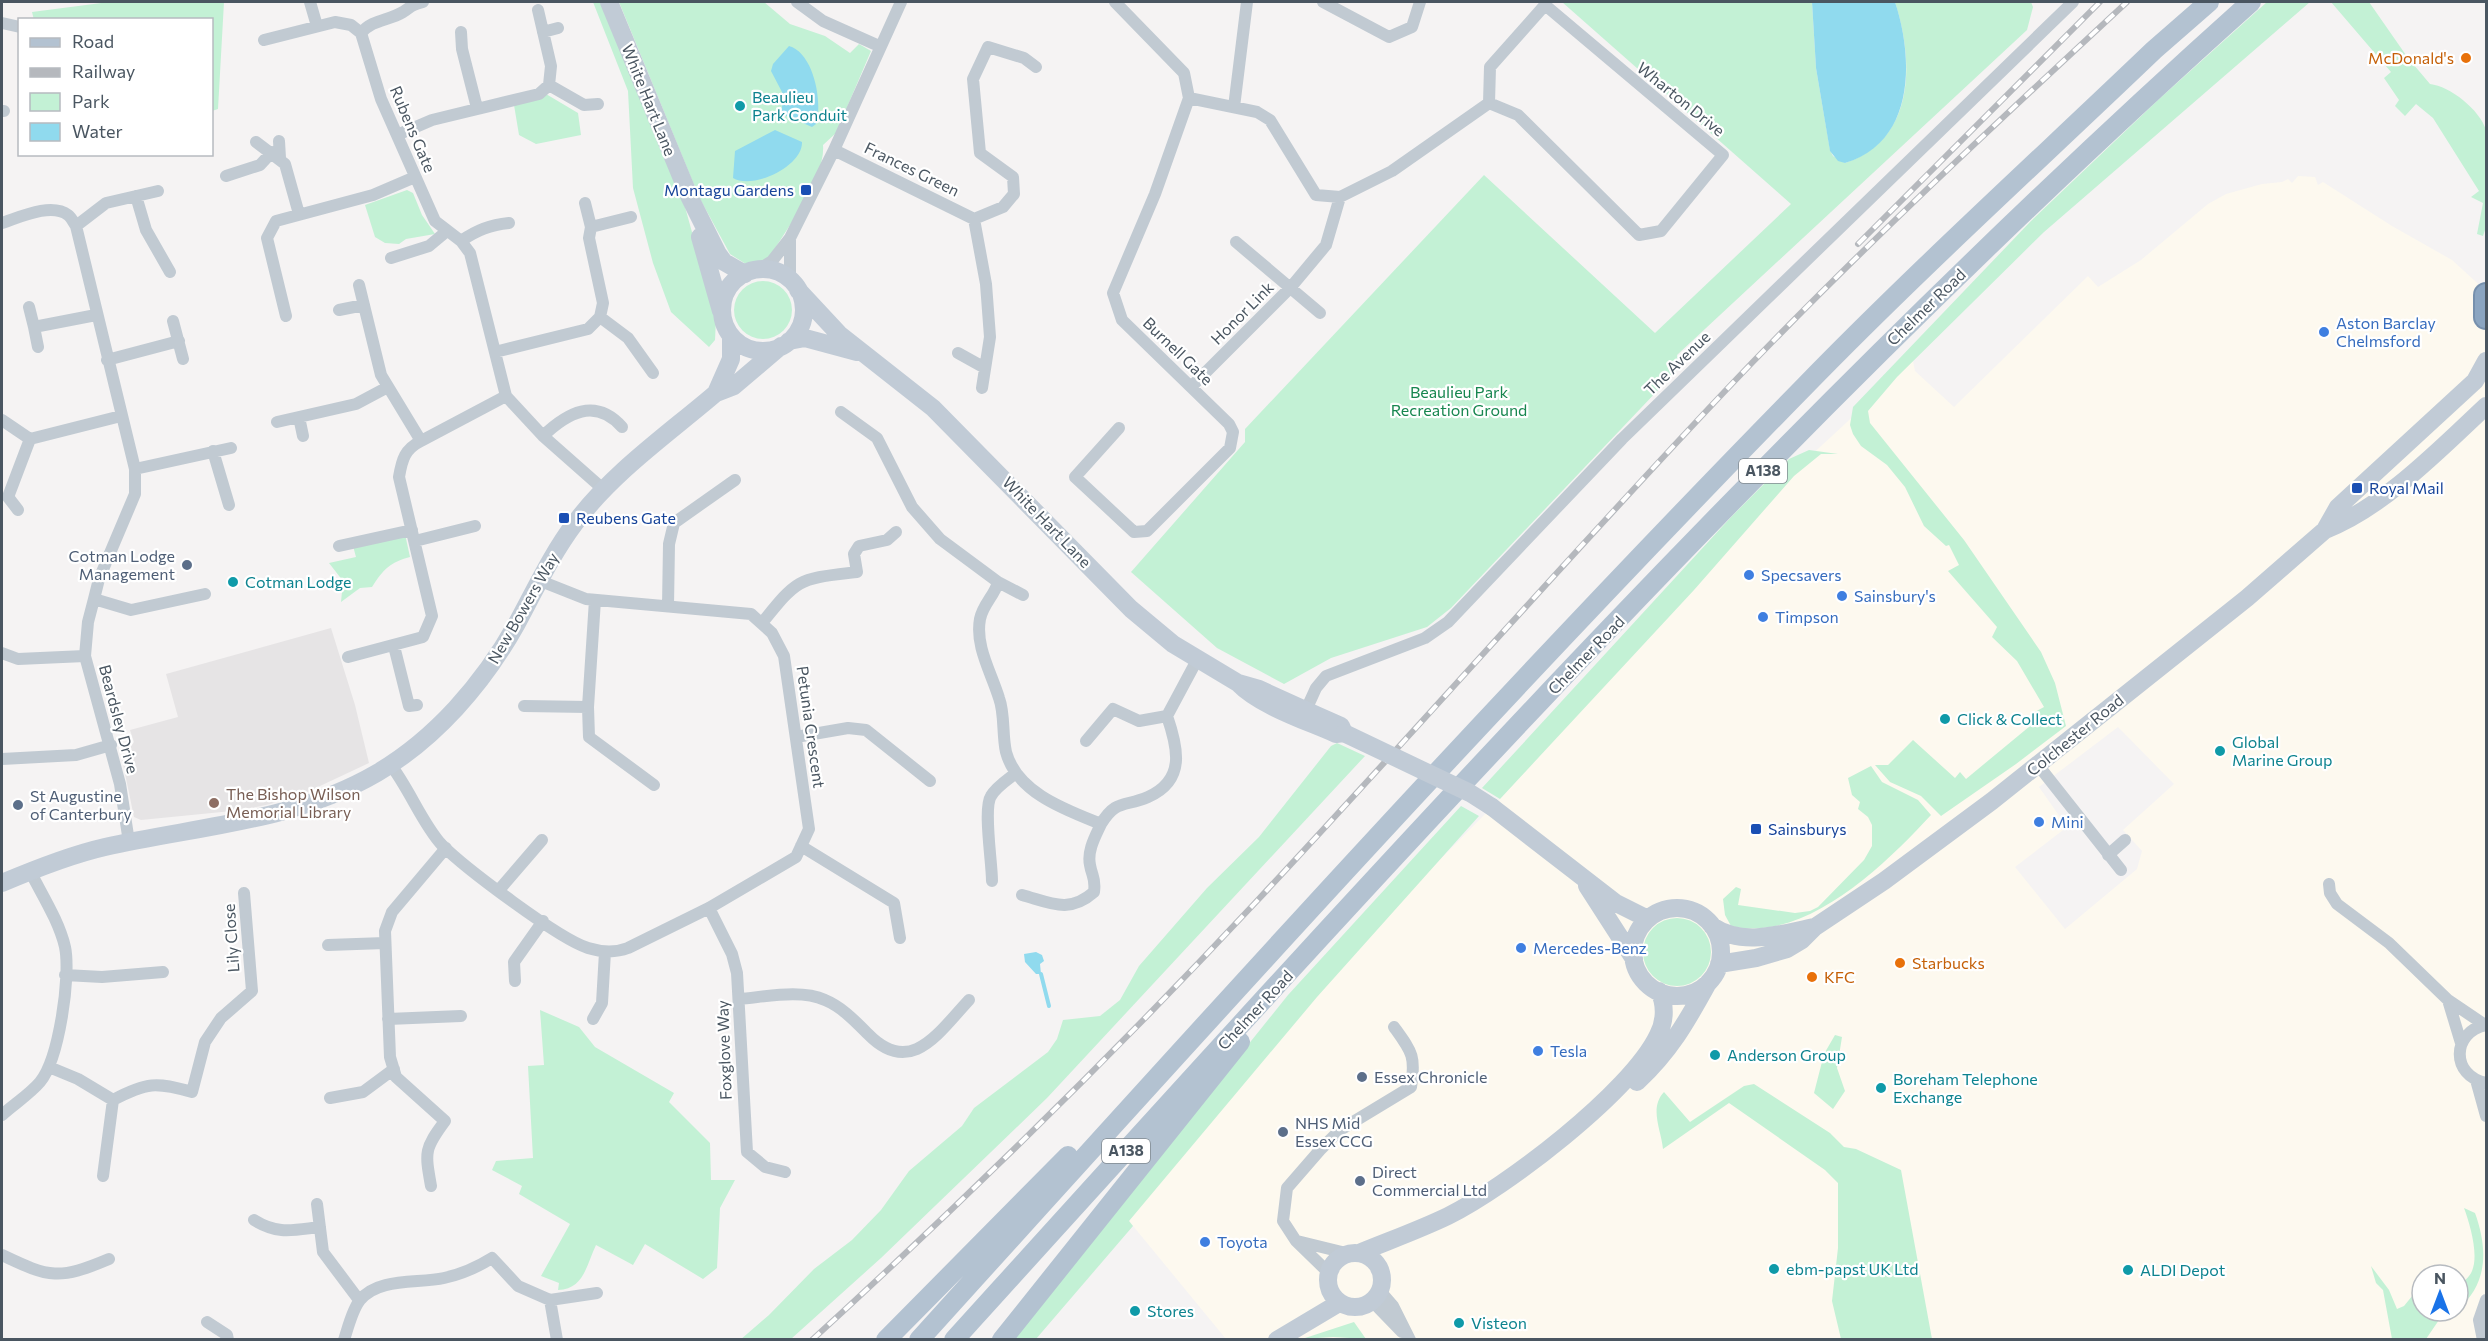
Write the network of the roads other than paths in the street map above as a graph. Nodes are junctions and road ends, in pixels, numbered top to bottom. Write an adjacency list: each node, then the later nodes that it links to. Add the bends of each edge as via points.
1 (310, 2): 16 (street)
2 (423, 2): 21 (street, via 369,23)
3 (609, 2): 41 (street, White Hart Lane)
4 (797, 2): 23 (street, via 823,21)
5 (901, 2): 23 (street)
6 (1115, 2): 26 (street, via 1184,73)
7 (1247, 2): 29 (street)
8 (1323, 2): 9 (street, via 1389,36 1412,27)
9 (1420, 2)
10 (2073, 2): 131 (street, The Avenue, via 1622,439 1448,622 1425,638 1326,676 1316,687)
11 (2209, 2): 169 (main road, Chelmer Road / A138, via 1808,382 1518,684)
12 (2251, 2): 170 (main road, Chelmer Road / A138, via 2158,85 1827,404 1538,705)
13 (1543, 3): 27 (street, Wharton Drive, via 1490,67); 27 (street, Wharton Drive, via 1723,155 1661,231 1639,235 1518,115)
14 (538, 10): 20 (street)
15 (2, 23): 17 (street)
16 (317, 26): 21 (street, via 335,22 351,25); 22 (street)
17 (18, 27)
18 (558, 28): 20 (street)
19 (461, 32): 30 (street)
20 (543, 32): 25 (street, via 551,66)
21 (361, 33): 31 (street, Rubens Gate, via 381,99)
22 (264, 40)
23 (879, 46): 34 (street)
24 (1036, 67): 45 (street, via 1024,58 988,47 973,79 980,153 1013,177 1014,194 1003,207)
25 (549, 85): 28 (street, via 584,105); 30 (street, via 539,94)
26 (1190, 98): 29 (street); 84 (street, Burnell Gate, via 1113,293 1122,320)
27 (1489, 103): 40 (street, via 1392,171)
28 (598, 104)
29 (1234, 107): 40 (street, via 1257,112 1275,125 1316,195)
30 (477, 108): 31 (street, via 432,120)
31 (397, 135): 37 (street, Rubens Gate)
32 (279, 141): 35 (street)
33 (256, 142): 35 (street)
34 (834, 150): 45 (street, Frances Green); 51 (street)
35 (276, 155): 36 (street, via 260,165); 43 (street, via 285,164)
36 (226, 176)
37 (415, 177): 43 (street, via 373,195); 50 (street, Rubens Gate, via 435,221)
38 (158, 191): 39 (street)
39 (136, 196): 48 (street, via 106,203); 55 (street, via 146,230)
40 (1340, 197): 59 (street, Honor Link, via 1326,246)
41 (690, 198): 56 (street, White Hart Lane, via 724,262); 67 (street, White Hart Lane)
42 (585, 203): 49 (street)
43 (299, 214): 66 (street, via 276,221 267,237)
44 (631, 218): 49 (street)
45 (974, 219): 82 (street, via 986,284 989,326)
46 (2, 223): 48 (street, via 56,211 67,214)
47 (509, 224): 52 (street, via 491,225)
48 (76, 226): 65 (street, Beardsley Drive)
49 (591, 227): 68 (street, via 589,238 603,303)
50 (447, 231): 52 (street, Rubens Gate); 54 (street, via 429,246)
51 (790, 238): 56 (street, via 772,261); 58 (street)
52 (461, 241): 76 (street, Rubens Gate, via 470,253)
53 (1236, 242): 59 (street, Honor Link)
54 (391, 258)
55 (170, 272)
56 (751, 272): 58 (street, via 776,272); 67 (street, via 726,293)
57 (360, 285): 61 (street)
58 (794, 285): 74 (street, via 803,304 802,318 797,332); 78 (street, White Hart Lane)
59 (1291, 287): 64 (street, Honor Link); 84 (street, Honor Link)
60 (2487, 295): 69 (highway)
61 (364, 305): 63 (street); 85 (street)
62 (29, 307): 71 (street)
63 (339, 310)
64 (1320, 313)
65 (96, 315): 71 (street); 80 (street, Beardsley Drive)
66 (286, 316)
67 (723, 316): 72 (street)
68 (600, 317): 76 (street, via 588,329); 83 (street, via 628,338)
69 (2487, 317)
70 (173, 321): 73 (street)
71 (34, 327): 75 (street)
72 (731, 336): 74 (street, via 756,350); 87 (street, New Bowers Way, via 731,359)
73 (178, 342): 79 (street); 80 (street)
74 (785, 344): 78 (street, White Hart Lane, via 805,338); 87 (street, New Bowers Way, via 734,386)
75 (38, 348)
76 (495, 352): 88 (street, Rubens Gate)
77 (958, 353): 82 (street)
78 (862, 354): 126 (street, White Hart Lane, via 933,408 1131,609)
79 (183, 359)
80 (107, 360): 91 (street, Beardsley Drive)
81 (2487, 361): 110 (street, Colchester Road, via 2475,381 2338,507)
82 (985, 368): 86 (street)
83 (653, 373)
84 (1191, 387): 96 (street, Burnell Gate, via 1229,424 1233,432 1230,448 1147,531 1140,533 1134,532 1075,477)
85 (386, 388): 92 (street, via 356,404); 100 (street)
86 (982, 388)
87 (716, 393): 105 (street, New Bowers Way)
88 (506, 396): 98 (street, Rubens Gate); 100 (street)
89 (2487, 406): 110 (street, Colchester Road, via 2421,466 2350,520)
90 (841, 412): 115 (street, via 877,438 912,507 940,539)
91 (121, 416): 99 (street); 103 (street, Beardsley Drive)
92 (299, 417): 94 (street); 97 (street)
93 (2, 420): 99 (street)
94 (277, 422)
95 (622, 428): 98 (street, via 612,417 593,410 571,414)
96 (1119, 428)
97 (303, 436)
98 (543, 436): 105 (street, Rubens Gate)
99 (30, 439): 106 (street)
100 (421, 441): 112 (street, via 406,453 399,477)
101 (231, 448): 102 (street)
102 (213, 451): 103 (street); 107 (street)
103 (135, 469): 118 (street, Beardsley Drive, via 135,494)
104 (735, 480): 120 (street, via 674,523 669,544)
105 (603, 489): 114 (street, New Bowers Way)
106 (4, 498): 108 (street)
107 (229, 505)
108 (18, 510)
109 (475, 526): 112 (street)
110 (2325, 530): 139 (street, Colchester Road, via 2247,598)
111 (896, 532): 121 (street, via 887,540 859,546 854,554 857,572 807,578 789,589)
112 (414, 535): 113 (street); 122 (street, via 432,616 423,638)
113 (339, 546)
114 (538, 580): 119 (street); 138 (street, New Bowers Way, via 485,674 447,718)
115 (998, 582): 117 (street); 140 (street, via 982,611 980,643 1002,707 1001,728)
116 (205, 594): 118 (street, via 131,610)
117 (1023, 595)
118 (94, 599): 124 (street, Beardsley Drive, via 87,622)
119 (595, 600): 120 (street); 130 (street)
120 (668, 606): 121 (street, via 751,614)
121 (762, 623): 134 (street, Petunia Crescent, via 784,656)
122 (394, 646): 125 (street); 128 (street, via 409,706)
123 (2, 653): 124 (street, via 18,659)
124 (85, 656): 136 (street, Beardsley Drive)
125 (348, 657)
126 (1197, 660): 127 (street, White Hart Lane); 132 (street)
127 (1238, 683): 131 (street, White Hart Lane); 133 (street, White Hart Lane, via 1246,692 1291,714 1336,734)
128 (417, 705)
129 (524, 706): 130 (street)
130 (588, 707): 142 (street, via 590,737)
131 (1306, 710): 133 (street, White Hart Lane, via 1341,726)
132 (1167, 716): 135 (street, via 1138,721 1113,709); 143 (street, via 1178,750 1175,770 1164,788 1146,798 1126,801 1109,811)
133 (1344, 733): 152 (street, White Hart Lane, bridge, via 1470,793)
134 (795, 737): 141 (street, via 848,728 866,730); 147 (street, Petunia Crescent, via 809,829)
135 (1086, 741)
136 (111, 745): 137 (street, via 76,755); 146 (street, Beardsley Drive)
137 (2, 759)
138 (390, 764): 146 (street, New Bowers Way, via 346,789 270,817); 148 (street)
139 (2038, 765): 149 (street); 163 (street, Colchester Road, via 1884,882)
140 (1016, 773): 143 (street, via 1031,789 1052,802); 153 (street, via 990,796 986,810)
141 (930, 781)
142 (654, 785)
143 (1101, 824): 158 (street, via 1089,853 1096,879 1094,892 1082,903 1065,907)
144 (542, 840): 156 (street)
145 (2125, 840): 149 (street)
146 (129, 842): 151 (street, New Bowers Way)
147 (801, 846): 159 (street, via 796,857); 164 (street, via 894,903)
148 (446, 848): 156 (street); 165 (street, via 392,912)
149 (2108, 855): 150 (street)
150 (2121, 870)
151 (30, 871): 154 (street, New Bowers Way); 173 (street, via 64,946)
152 (1581, 877): 160 (street, White Hart Lane, via 1616,903); 168 (street, White Hart Lane)
153 (992, 881)
154 (2, 883)
155 (2329, 884): 179 (street, via 2337,904 2389,943)
156 (499, 890): 161 (street)
157 (244, 893): 190 (street, Lily Close, via 252,991 221,1018 205,1042 192,1092 160,1083 135,1088)
158 (1022, 895)
159 (709, 908): 167 (street, via 628,948); 177 (street, Foxglove Way, via 735,962)
160 (1648, 919): 162 (street, via 1678,908 1700,915); 168 (street, via 1636,938)
161 (543, 921): 167 (street, via 578,944); 174 (street, via 514,962)
162 (1712, 926): 163 (street, Colchester Road, via 1730,936 1750,938); 171 (street, via 1720,943)
163 (1815, 927): 171 (street, Colchester Road, via 1787,949)
164 (900, 938)
165 (385, 943): 166 (street); 181 (street)
166 (328, 945)
167 (605, 952): 182 (street, via 602,1003)
168 (1634, 960): 176 (street, via 1642,978)
169 (1260, 962): 219 (main road); 220 (main road, Chelmer Road / A138)
170 (1298, 963): 221 (main road, Chelmer Road / A138); 222 (main road, A138, via 1227,1059)
171 (1719, 964): 175 (street)
172 (163, 972): 173 (street, via 102,977)
173 (65, 975): 186 (street, via 58,1037)
174 (515, 981)
175 (1709, 982): 176 (street, via 1686,994); 191 (street, via 1682,1031 1658,1062 1626,1092)
176 (1659, 991): 191 (street, via 1664,1005 1658,1035 1640,1063)
177 (739, 999): 178 (street, via 797,995 824,999 843,1010 879,1045 904,1053 923,1047); 194 (street, Foxglove Way, via 745,1146 756,1162)
178 (969, 1000)
179 (2448, 1000): 183 (street); 185 (street)
180 (461, 1016): 181 (street)
181 (388, 1018): 187 (street)
182 (592, 1019)
183 (2486, 1025): 185 (street, via 2474,1028)
184 (1394, 1027): 201 (street, via 1412,1052 1415,1063 1411,1087 1340,1130 1287,1188 1283,1221)
185 (2460, 1043): 188 (street, via 2461,1066)
186 (49, 1067): 190 (street); 192 (street, via 40,1083)
187 (394, 1070): 189 (street, via 363,1092); 196 (street, via 396,1077 445,1121 431,1139 425,1156)
188 (2481, 1082): 193 (street)
189 (330, 1098)
190 (114, 1100): 195 (street)
191 (1596, 1108): 200 (street, via 1521,1170 1448,1216)
192 (2, 1115)
193 (2487, 1116)
194 (785, 1172)
195 (103, 1176)
196 (431, 1186)
197 (317, 1204): 199 (street)
198 (254, 1220): 199 (street, via 269,1230)
199 (320, 1227): 209 (street, via 323,1252)
200 (1411, 1231): 202 (street); 205 (street)
201 (1296, 1241): 202 (street); 206 (street)
202 (1354, 1253): 205 (street, via 1368,1256); 206 (street, via 1337,1259)
203 (2, 1255): 204 (street, via 56,1274 79,1272)
204 (109, 1259)
205 (1379, 1268): 208 (street, via 1382,1277)
206 (1328, 1280): 212 (street); 214 (street)
207 (597, 1293): 210 (street)
208 (1376, 1296): 212 (street, via 1359,1307); 215 (street)
209 (359, 1300): 210 (street, via 392,1284 471,1271 492,1258 518,1286); 217 (street)
210 (550, 1300): 218 (street)
211 (2487, 1300): 224 (street, via 2479,1320)
212 (1339, 1303): 214 (street)
213 (207, 1322): 216 (street)
214 (1295, 1326): 223 (street)
215 (1410, 1339)
216 (228, 1340)
217 (344, 1340)
218 (557, 1340)
219 (886, 1340)
220 (919, 1340)
221 (954, 1340)
222 (1002, 1340)
223 (1277, 1340)
224 (2483, 1340)

